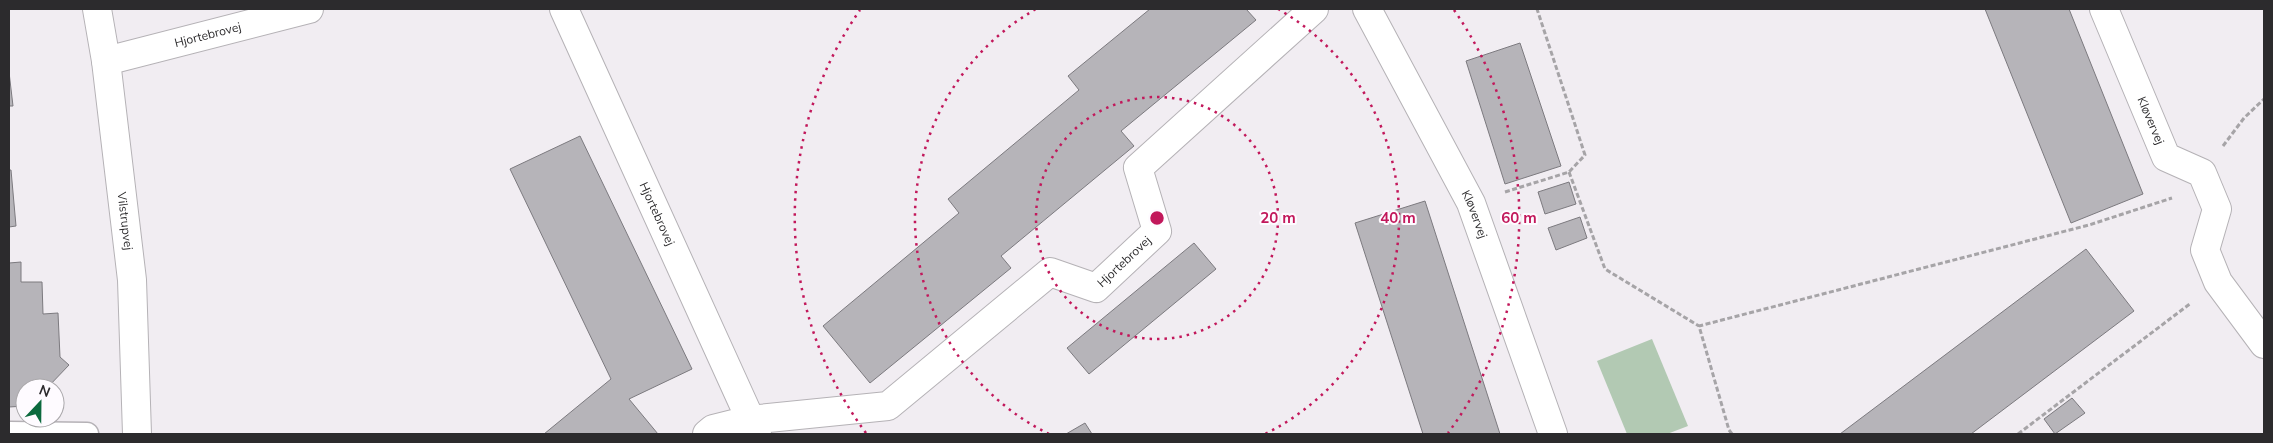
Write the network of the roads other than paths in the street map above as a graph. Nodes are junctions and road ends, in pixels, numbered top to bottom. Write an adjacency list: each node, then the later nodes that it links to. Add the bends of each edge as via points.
1 (97, 9): 7 (street, Vilstrupvej)
2 (309, 9): 7 (street, Hjortebrovej)
3 (564, 9): 9 (street, Hjortebrovej)
4 (1314, 9): 9 (street, Hjortebrovej, via 1138,168 1157,231 1096,288 1050,272 888,406)
5 (1367, 9): 14 (street, Kløvervej, via 1471,203)
6 (2104, 9): 8 (street, Kløvervej, via 2166,157 2202,173 2217,209 2205,250 2218,282)
7 (106, 61): 12 (street, Vilstrupvej, via 132,280)
8 (2264, 344)
9 (753, 427): 13 (street, Hjortebrovej, via 713,429)
10 (9, 433): 11 (lane)
11 (87, 434)
12 (137, 434)
13 (707, 434)
14 (1553, 434)

